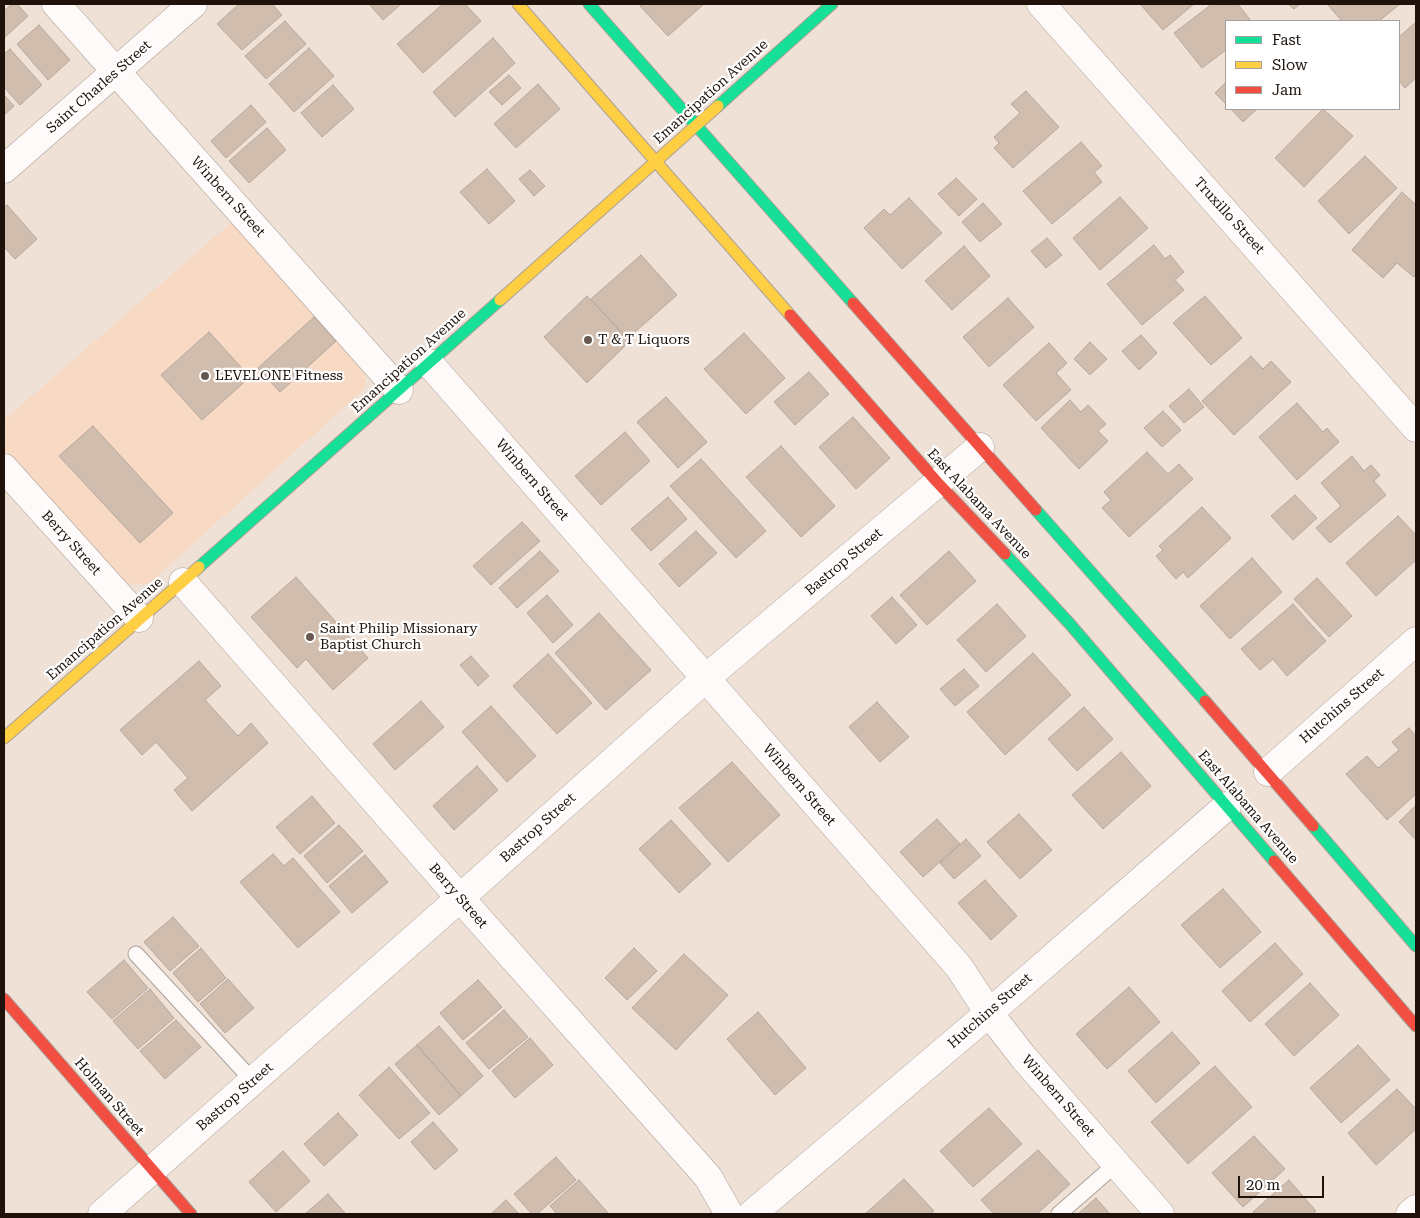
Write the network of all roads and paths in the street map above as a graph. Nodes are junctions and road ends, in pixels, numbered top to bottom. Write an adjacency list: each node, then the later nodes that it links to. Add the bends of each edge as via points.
1 (56, 4): 7 (street, Winbern Street)
2 (193, 4): 7 (street, Saint Charles Street)
3 (518, 4): 9 (street, East Alabama Avenue)
4 (589, 4): 8 (street)
5 (832, 4): 8 (street, Emancipation Avenue)
6 (1041, 4): 13 (street, Truxillo Street)
7 (116, 72): 10 (street, Saint Charles Street); 12 (street, Winbern Street)
8 (696, 126): 9 (street, Emancipation Avenue); 14 (street)
9 (656, 162): 11 (street, Emancipation Avenue); 16 (street, East Alabama Avenue)
10 (4, 170)
11 (429, 363): 12 (street, Emancipation Avenue); 20 (street, Winbern Street)
12 (399, 390): 17 (street, Emancipation Avenue)
13 (1416, 428)
14 (980, 447): 16 (street, Bastrop Street); 22 (street)
15 (4, 468): 18 (street, Berry Street)
16 (937, 482): 20 (street, Bastrop Street); 23 (street, East Alabama Avenue, via 1069,623)
17 (183, 582): 18 (street, Emancipation Avenue); 24 (street, Berry Street)
18 (139, 618): 21 (street, Emancipation Avenue)
19 (1416, 641): 22 (street, Hutchins Street)
20 (706, 678): 24 (street, Bastrop Street); 28 (street, Winbern Street, via 959,966)
21 (4, 738)
22 (1268, 772): 25 (street)
23 (1227, 806): 28 (street, Hutchins Street); 29 (street, East Alabama Avenue)
24 (460, 898): 30 (street, Bastrop Street); 36 (street, Berry Street, via 708,1177)
25 (1416, 946)
26 (136, 954): 30 (lane)
27 (4, 999): 32 (street, Holman Street)
28 (989, 1013): 31 (street, Winbern Street); 37 (street, Hutchins Street)
29 (1416, 1026)
30 (253, 1081): 32 (street, Bastrop Street)
31 (1116, 1164): 38 (lane); 39 (street, Winbern Street)
32 (153, 1170): 34 (street, Bastrop Street); 35 (street, Holman Street)
33 (1416, 1209): 40 (street)
34 (102, 1214)
35 (191, 1214)
36 (729, 1214)
37 (752, 1214)
38 (1059, 1214)
39 (1160, 1214)
40 (1410, 1214)

